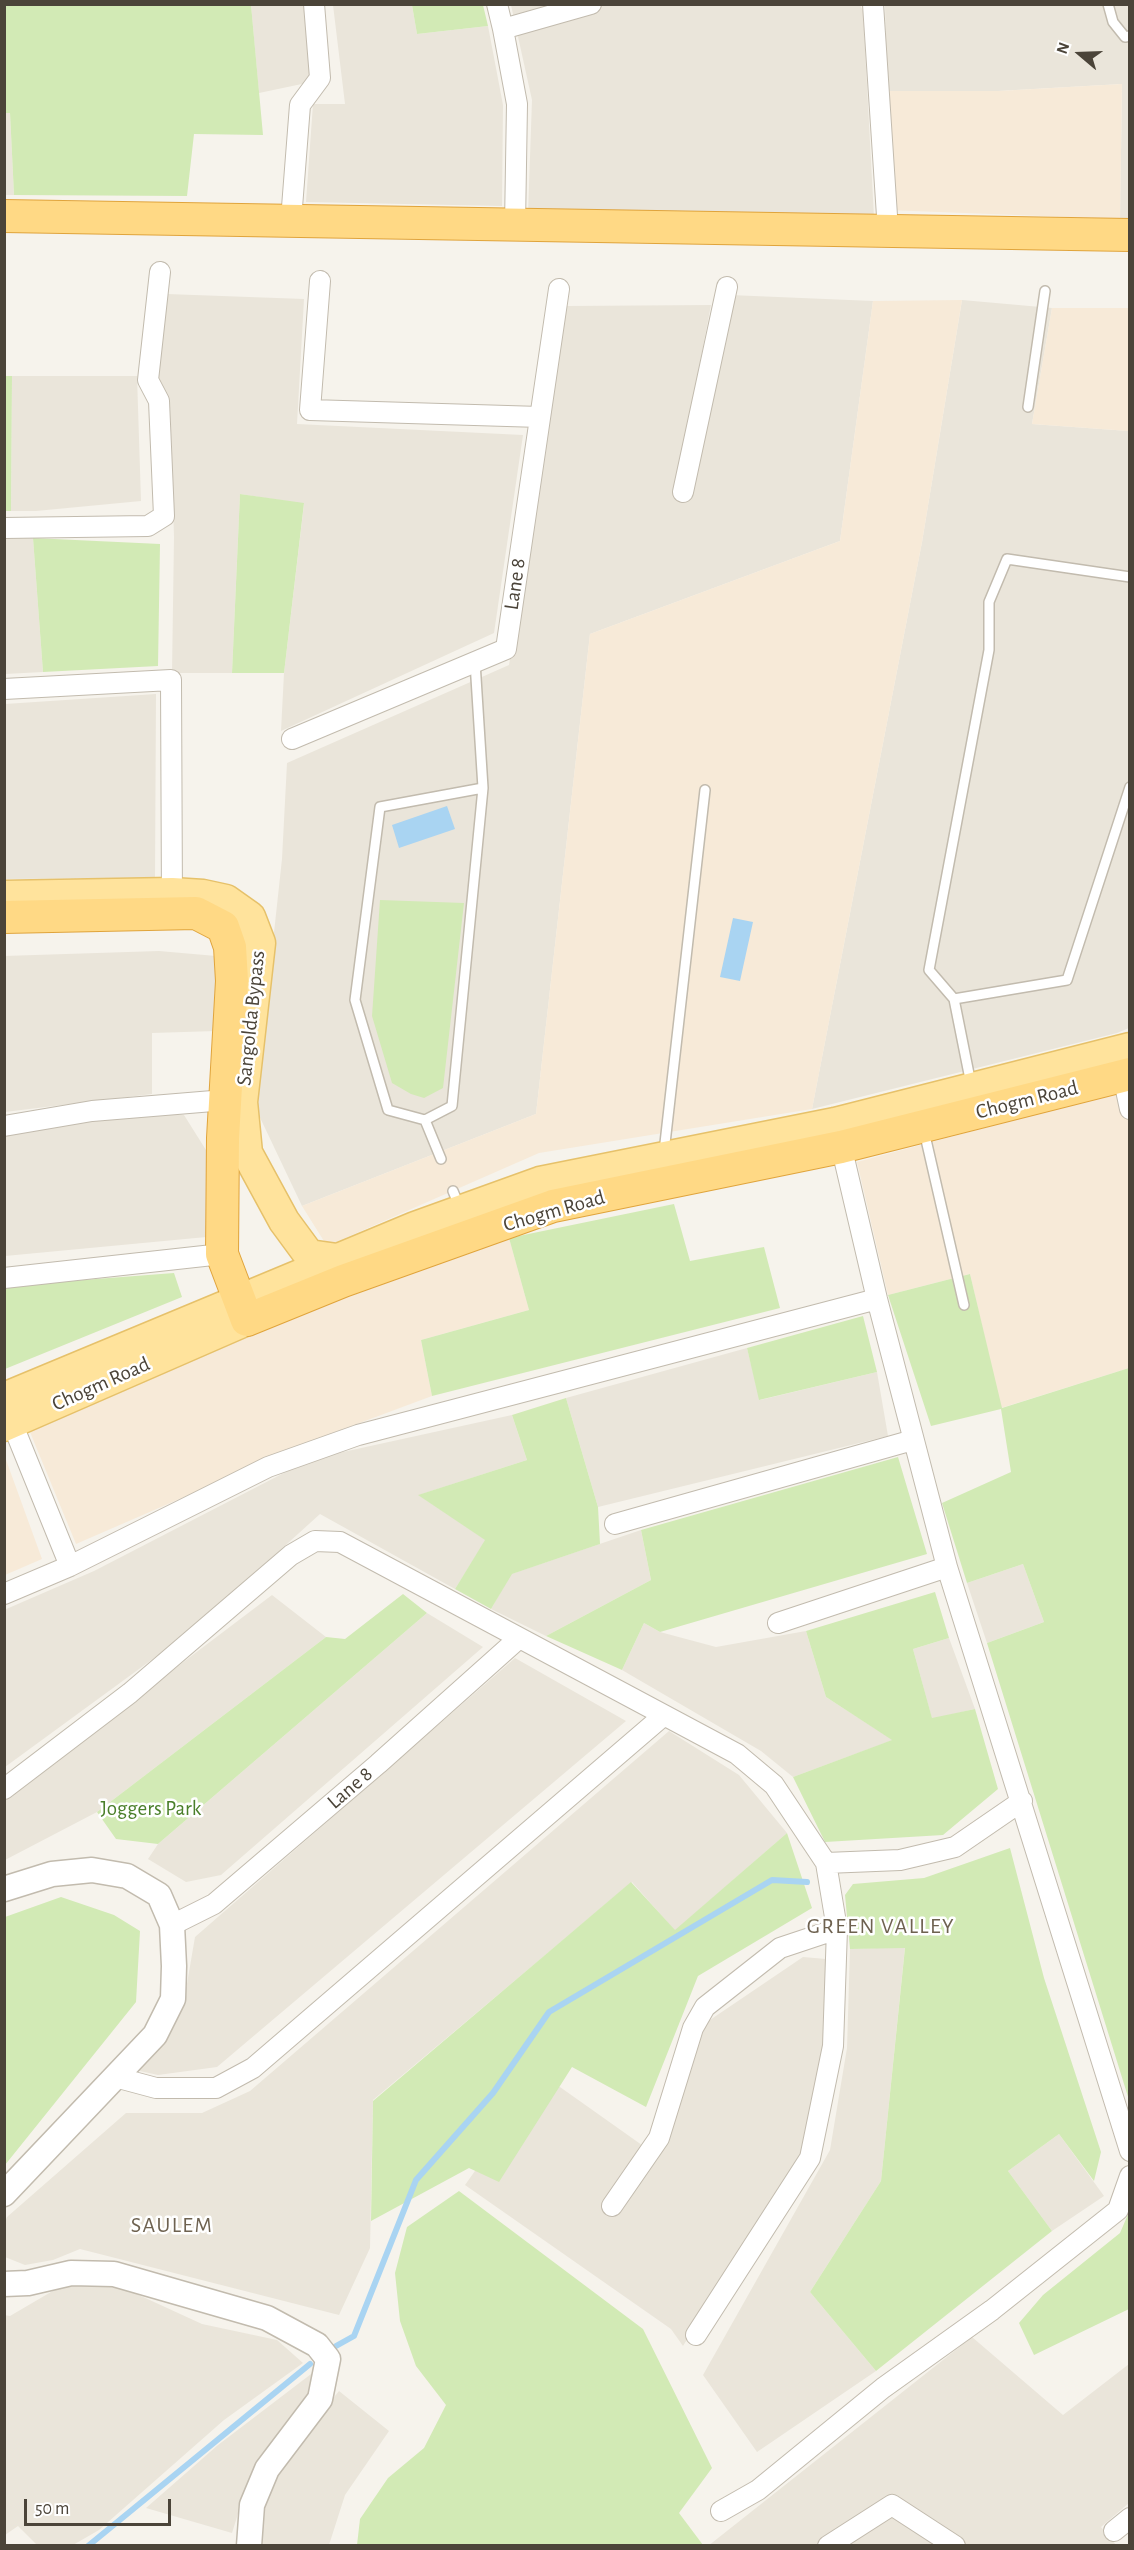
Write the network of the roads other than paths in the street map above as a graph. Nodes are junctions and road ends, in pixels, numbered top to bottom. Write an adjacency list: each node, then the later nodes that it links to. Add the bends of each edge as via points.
1 (314, 4): 9 (street, via 320,78 300,105)
2 (497, 4): 6 (street)
3 (591, 4): 6 (street)
4 (873, 4): 11 (street)
5 (1108, 4): 7 (lane, via 1113,22 1125,37)
6 (503, 29): 10 (street, via 517,104)
7 (1130, 36)
8 (4, 216): 9 (highway)
9 (291, 220): 10 (highway)
10 (515, 225): 11 (highway)
11 (888, 231): 12 (highway)
12 (1130, 235)
13 (160, 272): 21 (street, via 148,380 159,401 164,516 148,526)
14 (320, 281): 19 (street, via 310,410)
15 (727, 287): 20 (street)
16 (559, 289): 19 (street, Lane 8)
17 (1045, 291): 18 (lane)
18 (1028, 407)
19 (540, 417): 23 (street, Lane 8, via 506,649)
20 (682, 492)
21 (4, 528)
22 (1130, 577): 32 (lane, via 1007,559 989,602 989,650 929,970)
23 (474, 662): 25 (street, Lane 8); 27 (lane)
24 (4, 689): 30 (street, via 171,680)
25 (292, 739)
26 (1130, 786): 32 (lane, via 1067,980)
27 (483, 788): 37 (lane, via 452,1107); 37 (lane, via 380,807 355,1000 388,1110)
28 (705, 790): 41 (lane)
29 (4, 896): 30 (main road, Sangolda Bypass)
30 (172, 903): 31 (highway, Sangolda Bypass); 35 (highway, Sangolda Bypass, via 223,927 230,947 232,981); 44 (main road, Sangolda Bypass, via 203,895 226,900 250,917 261,943 242,1102 247,1153 284,1221 309,1255)
31 (4, 917)
32 (954, 999): 34 (lane)
33 (1125, 1063): 34 (main road, Chogm Road); 36 (street); 39 (highway, Chogm Road)
34 (972, 1086): 40 (main road, Chogm Road)
35 (225, 1100): 38 (street, via 92,1111); 43 (highway, Sangolda Bypass)
36 (1130, 1109)
37 (424, 1120): 42 (lane)
38 (4, 1126)
39 (923, 1126): 40 (highway, Chogm Road); 47 (lane)
40 (838, 1135): 41 (main road, Chogm Road); 46 (street); 48 (highway, Chogm Road, via 553,1206 343,1281)
41 (664, 1157): 44 (main road, Chogm Road, via 457,1201)
42 (441, 1159)
43 (222, 1254): 45 (street); 48 (highway, Sangolda Bypass)
44 (337, 1259): 48 (main road, Chogm Road)
45 (4, 1278)
46 (877, 1299): 50 (street); 52 (street, via 358,1435 268,1467)
47 (964, 1305)
48 (243, 1310): 49 (main road, Chogm Road)
49 (7, 1416): 52 (street)
50 (913, 1440): 51 (street); 53 (street)
51 (615, 1524)
52 (70, 1566): 54 (street)
53 (947, 1567): 55 (street); 59 (street)
54 (4, 1594)
55 (778, 1623)
56 (518, 1639): 57 (street); 58 (street, via 340,1542 315,1541 291,1555 130,1693); 62 (street, Lane 8, via 214,1904)
57 (663, 1716): 60 (street, via 737,1754 774,1785); 64 (street, via 253,2068 216,2088 156,2088)
58 (4, 1790)
59 (1022, 1801): 60 (street, via 954,1847 900,1860); 65 (street)
60 (826, 1863): 63 (street)
61 (4, 1889): 62 (street, via 52,1874 92,1870 127,1876 159,1895)
62 (172, 1925): 64 (street, via 172,1999 155,2035)
63 (837, 1929): 68 (street, via 780,1948 705,2007 693,2028 658,2138); 70 (street, via 833,2046 810,2158)
64 (115, 2077): 67 (street)
65 (1130, 2151)
66 (1130, 2176): 71 (street, via 1118,2210 992,2310 883,2388 758,2490)
67 (4, 2194)
68 (612, 2206)
69 (4, 2284): 74 (street, via 71,2273 114,2274 267,2318 317,2346 328,2358 320,2399 267,2469 252,2505)
70 (696, 2335)
71 (721, 2511)
72 (1130, 2518): 73 (street)
73 (1114, 2531)
74 (249, 2546)
75 (828, 2546): 76 (street, via 892,2505)
76 (955, 2546)

